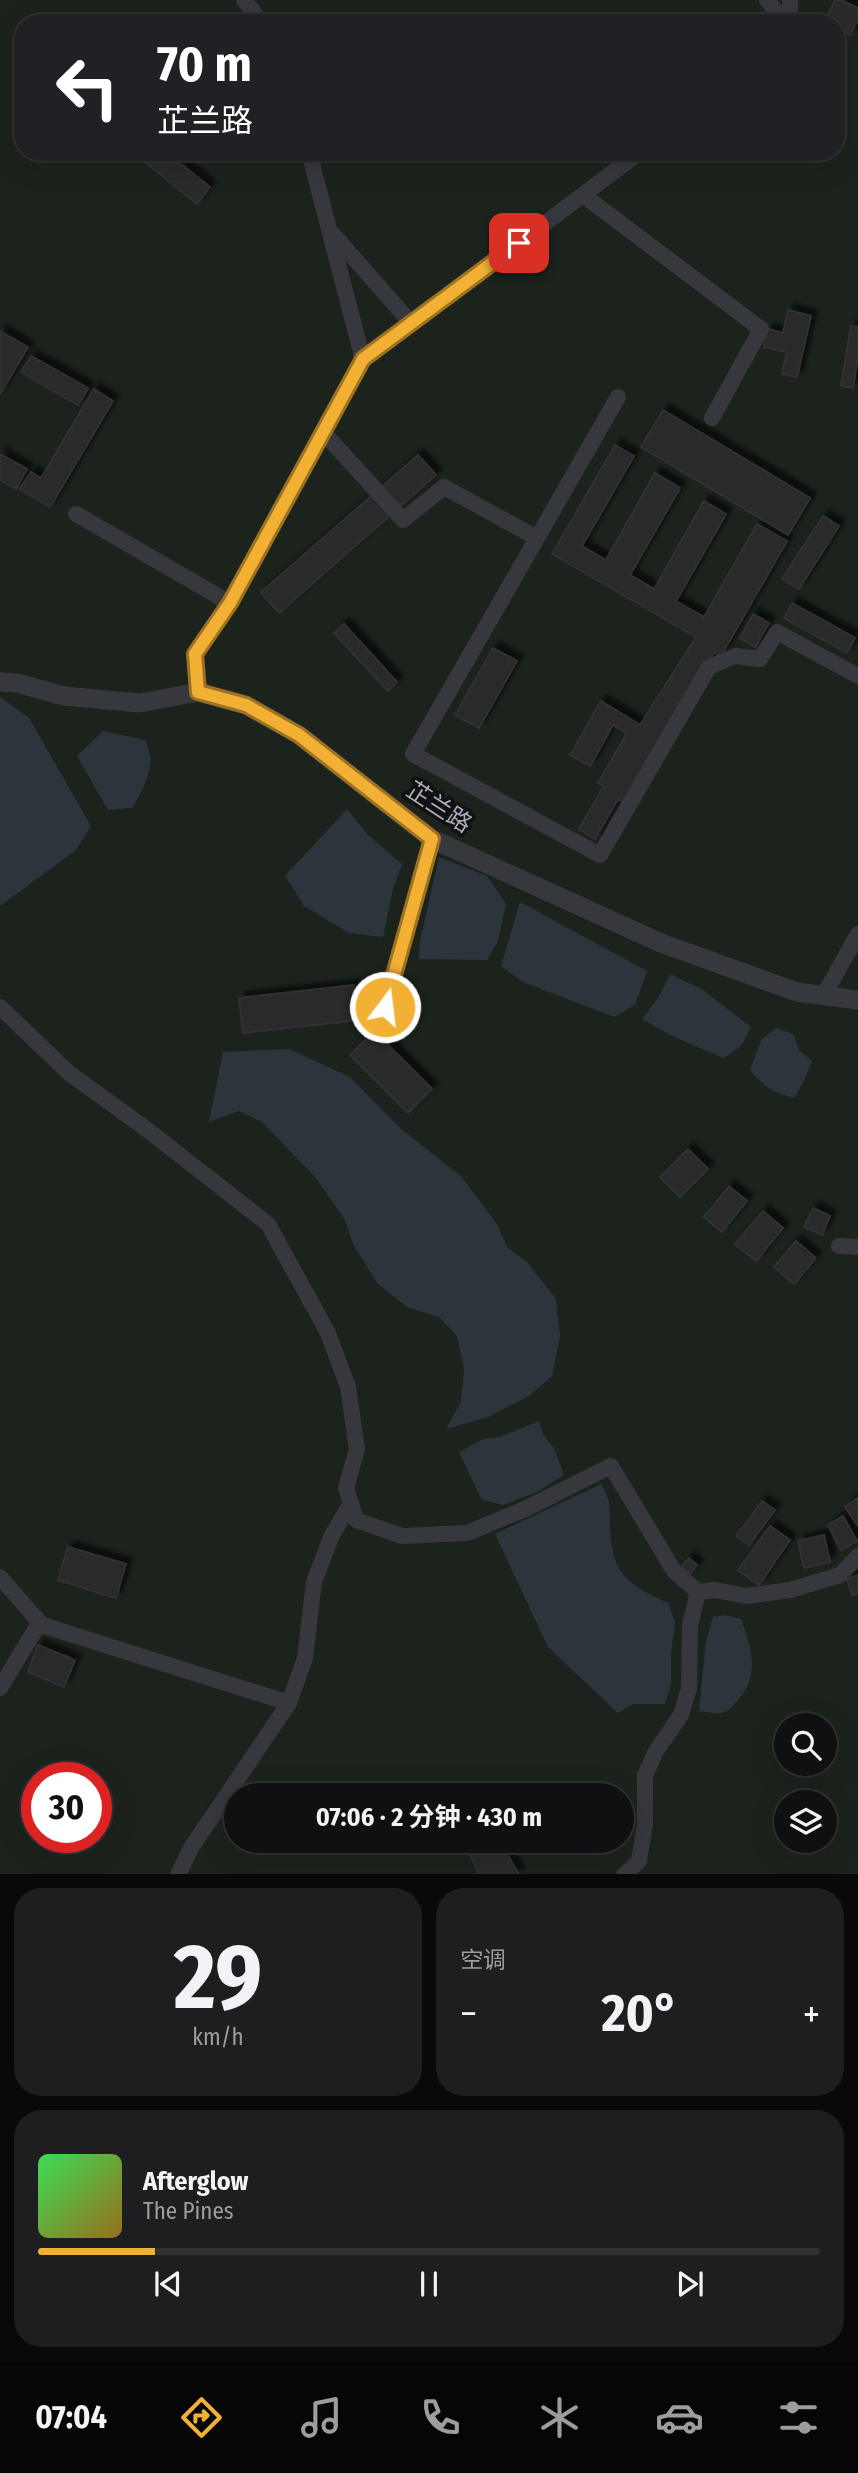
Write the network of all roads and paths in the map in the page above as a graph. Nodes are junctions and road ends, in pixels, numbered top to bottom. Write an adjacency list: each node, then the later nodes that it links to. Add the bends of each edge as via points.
1 (244, 0): 3 (street)
2 (767, 0): 4 (street)
3 (255, 14)
4 (780, 14)
5 (311, 161): 8 (street)
6 (628, 161): 7 (street)
7 (583, 195): 9 (street); 12 (street, via 761,329)
8 (329, 230): 9 (street); 10 (street)
9 (411, 323): 10 (street)
10 (363, 359): 13 (street)
11 (618, 397): 15 (street)
12 (712, 418)
13 (323, 432): 15 (street, via 403,520 443,487); 16 (street)
14 (76, 514): 16 (street)
15 (537, 538): 17 (street, via 413,754 600,855 709,667 735,656 760,659 777,632)
16 (230, 603): 19 (street, via 195,654)
17 (858, 676)
18 (0, 682): 19 (street, 芷兰路, via 64,696 140,702)
19 (198, 692): 20 (street, 芷兰路, via 246,705 299,735)
20 (432, 839): 22 (street, 芷兰路, via 661,943 797,992); 25 (street)
21 (858, 934): 22 (street)
22 (824, 995): 23 (street, 芷兰路)
23 (858, 1000)
24 (0, 1007): 28 (street, via 69,1073 268,1224 328,1333 348,1387 357,1449 346,1488)
25 (385, 1007)
26 (839, 1246): 27 (street)
27 (858, 1247)
28 (351, 1503): 31 (street, via 356,1520 402,1536 467,1533 611,1466 674,1571); 34 (street, via 331,1536 314,1582 305,1658)
29 (858, 1556): 31 (street, via 840,1575 790,1590 747,1596)
30 (0, 1577): 32 (street)
31 (698, 1592): 36 (street, via 690,1625 689,1688 681,1715 645,1775 639,1861)
32 (40, 1622): 33 (street); 34 (street)
33 (0, 1688)
34 (289, 1703): 35 (street)
35 (178, 1874)
36 (624, 1874)

